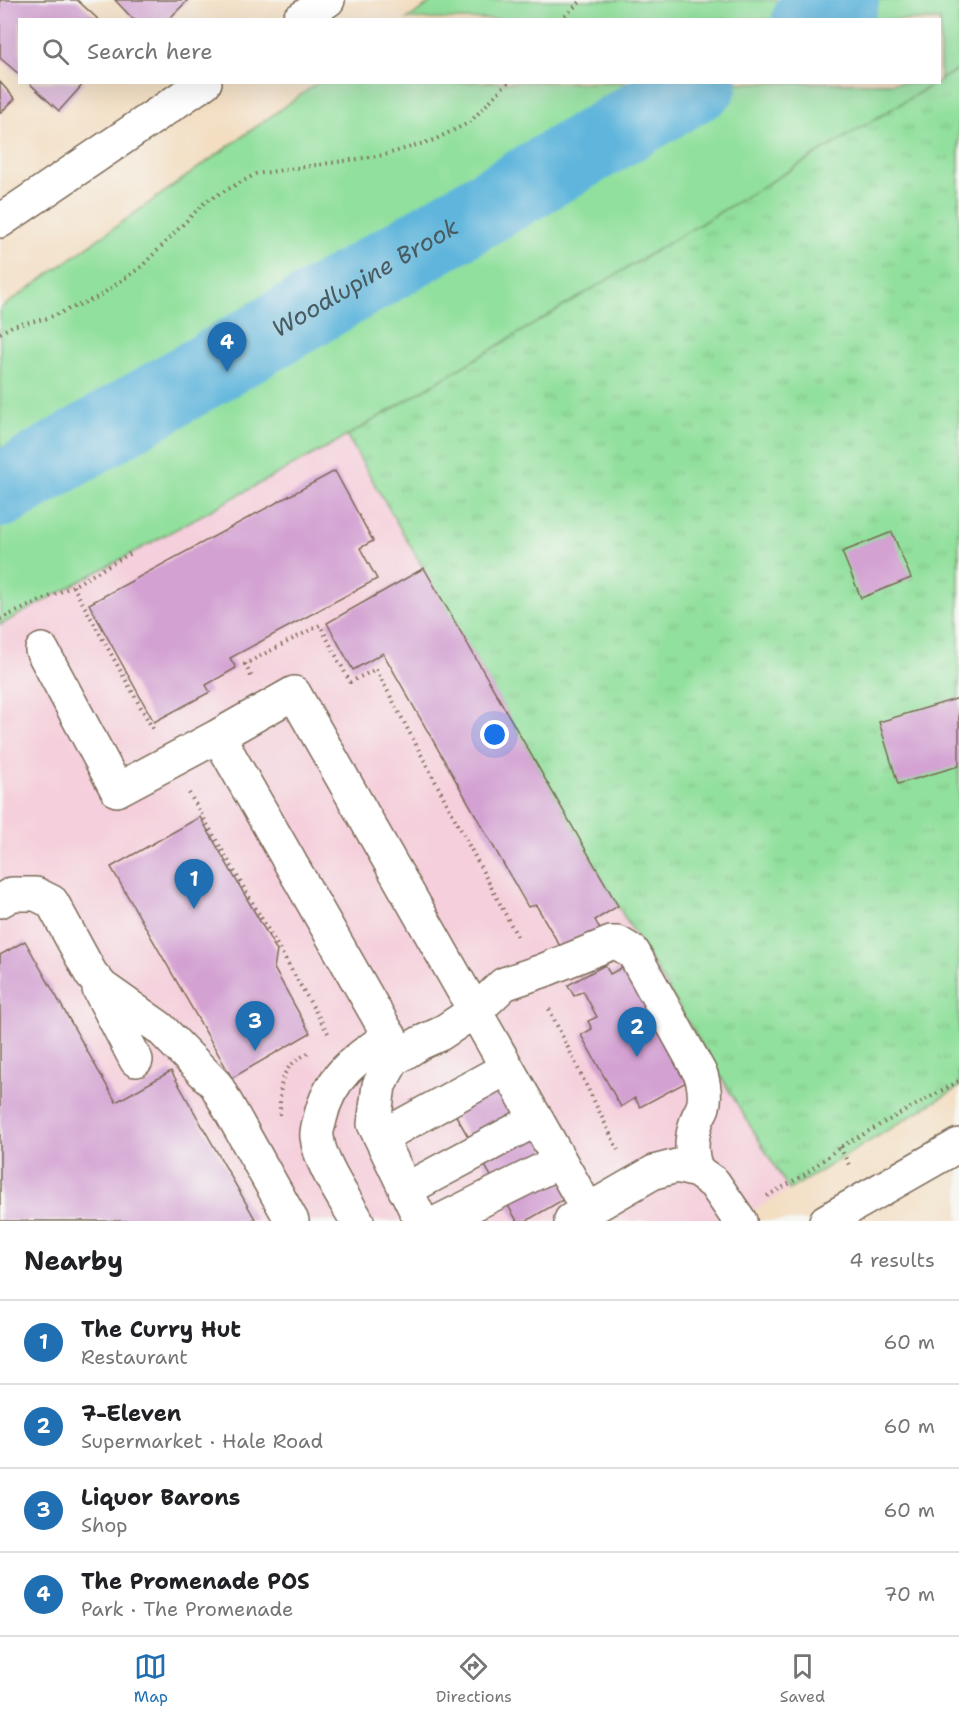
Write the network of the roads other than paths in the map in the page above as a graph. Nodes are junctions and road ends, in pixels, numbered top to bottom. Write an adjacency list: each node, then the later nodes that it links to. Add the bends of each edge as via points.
1 (328, 0): 2 (street)
2 (302, 18)
3 (202, 84): 4 (street)
4 (0, 221)
5 (42, 650): 6 (street, via 117,790)
6 (218, 736): 9 (street, via 294,693); 10 (street)
7 (0, 901): 8 (street, via 12,894 36,894 52,902)
8 (91, 975): 11 (street); 21 (street, via 160,1028 216,1085)
9 (474, 1011): 10 (street, via 440,1034); 12 (street); 17 (street, via 504,984 611,942 633,952 701,1074 705,1095 691,1158)
10 (395, 1046): 14 (street, via 393,1060 379,1085 374,1124); 22 (street, via 359,1055 339,1076 323,1104 317,1136 325,1162)
11 (136, 1060)
12 (507, 1068): 13 (street); 14 (street)
13 (537, 1119): 16 (street); 18 (street)
14 (381, 1137): 18 (street)
15 (959, 1145): 25 (street)
16 (560, 1161): 19 (street); 24 (street)
17 (697, 1171): 19 (street, via 677,1166 654,1172); 20 (street, via 714,1183)
18 (405, 1190): 23 (street)
19 (579, 1215)
20 (738, 1217)
21 (292, 1221)
22 (357, 1221)
23 (421, 1221)
24 (440, 1221)
25 (826, 1221)

